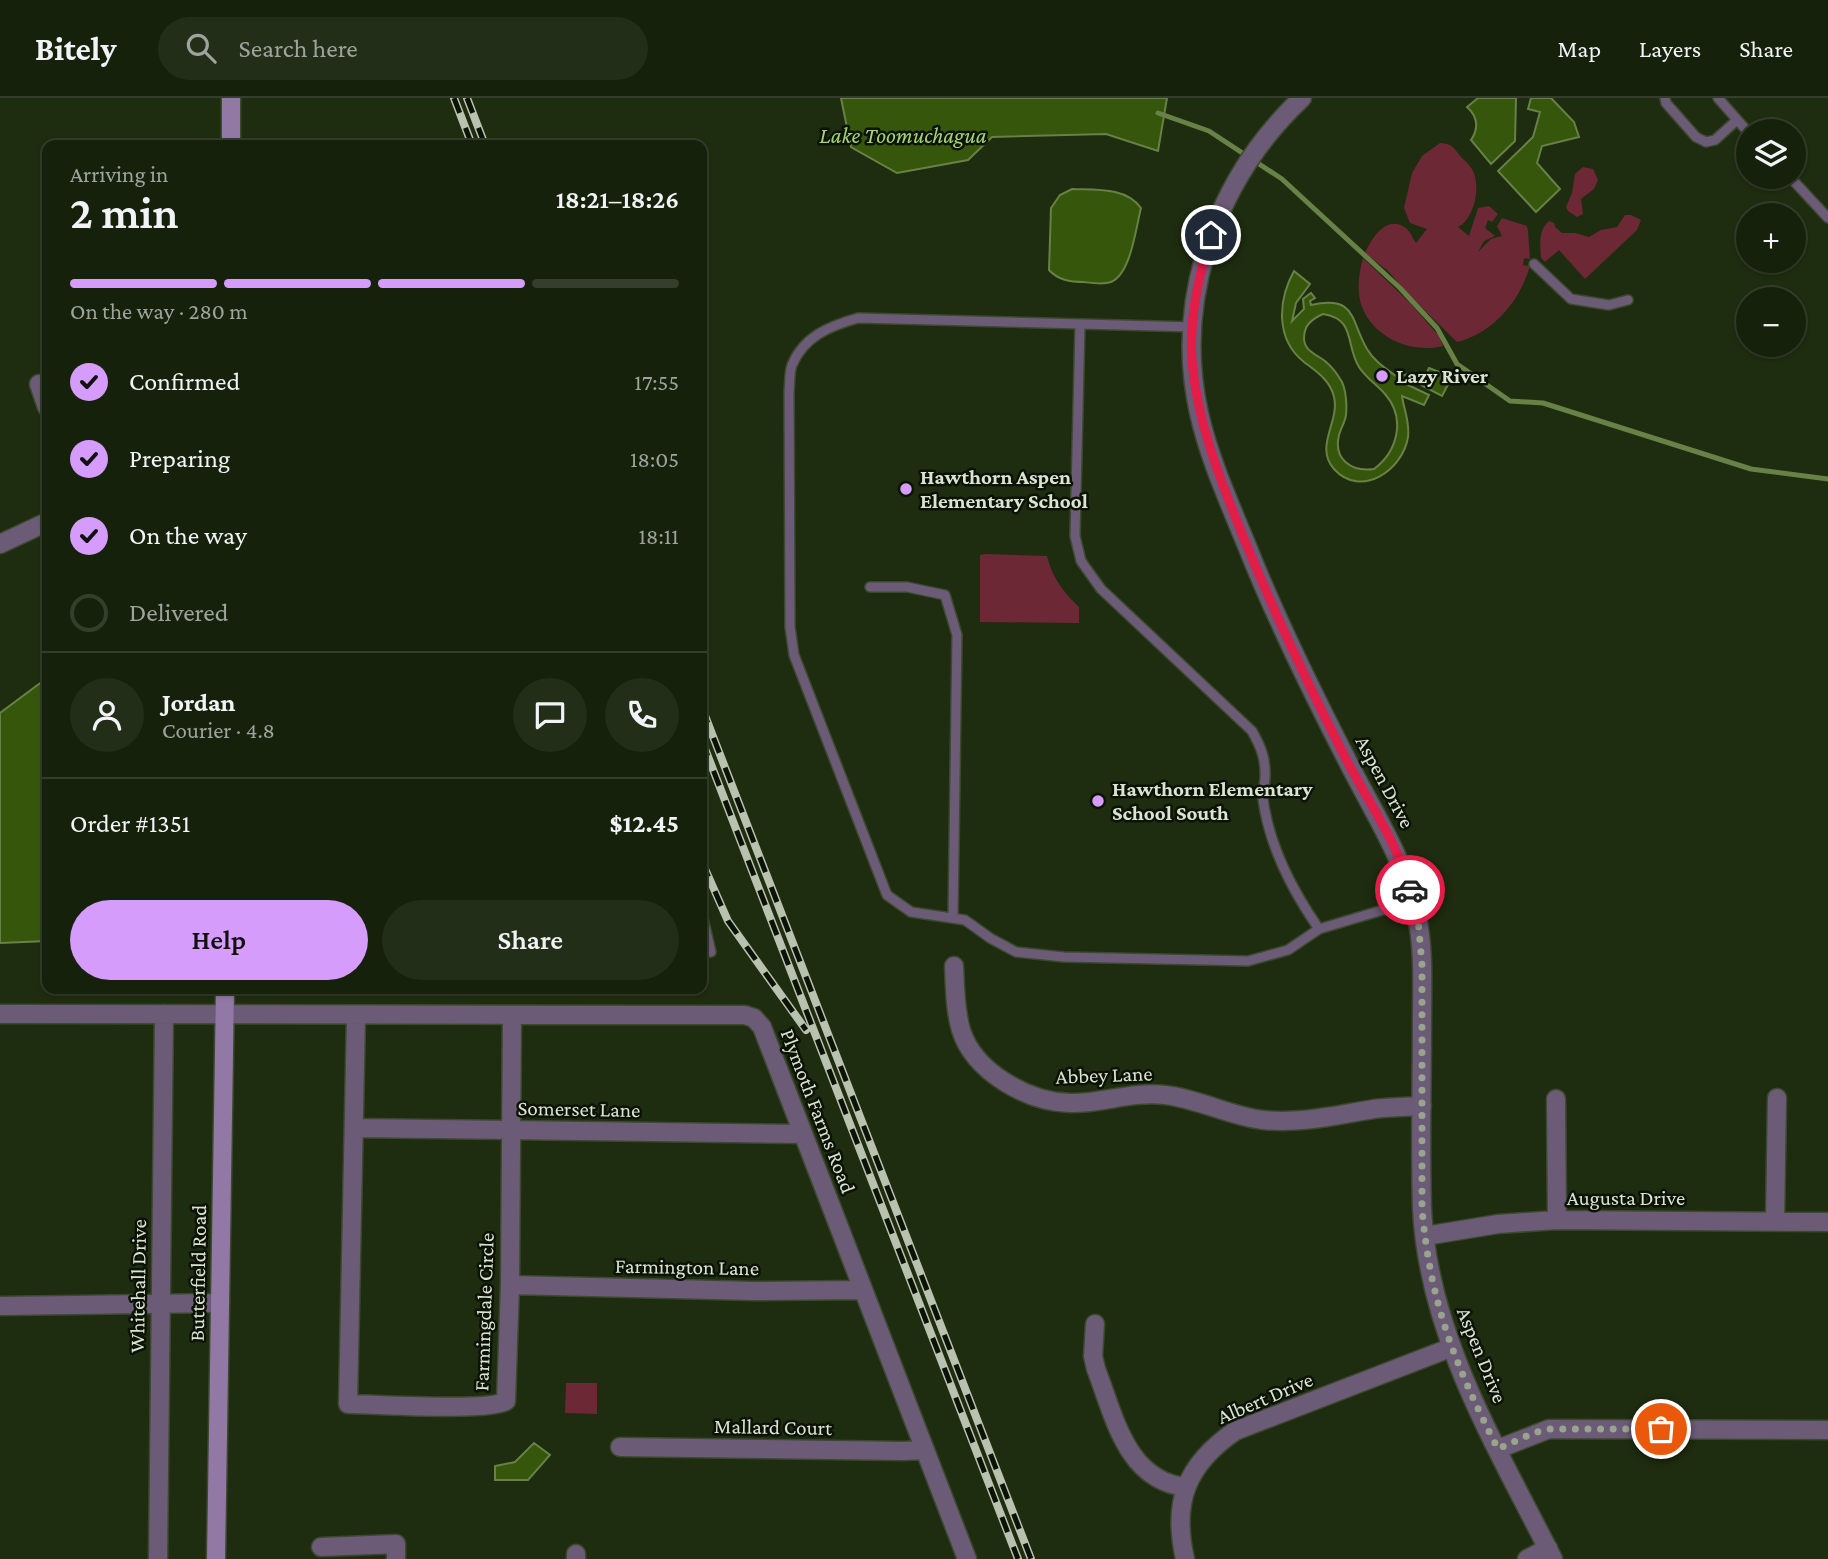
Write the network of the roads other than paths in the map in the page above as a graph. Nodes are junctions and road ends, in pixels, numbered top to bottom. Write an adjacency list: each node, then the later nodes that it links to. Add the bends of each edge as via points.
1 (231, 98): 7 (main road)
2 (1302, 98): 13 (street, Aspen Drive, via 1259,145 1230,190 1211,235 1195,297)
3 (1665, 98): 6 (lane, via 1696,137 1706,142 1715,140)
4 (1718, 98): 5 (lane)
5 (1736, 119)
6 (1736, 121)
7 (231, 140)
8 (1801, 189): 9 (lane)
9 (1828, 218)
10 (1534, 264): 11 (lane, via 1571,299 1609,305)
11 (1628, 300)
12 (1080, 324): 13 (lane); 20 (lane, via 858,318 830,326 806,342 792,366 790,627 794,655 887,895 911,912); 21 (lane, via 1074,536 1081,561 1101,589 1252,731 1264,754 1262,797 1275,847 1296,895)
13 (1194, 327): 19 (street, Aspen Drive, via 1192,358 1199,412 1217,471 1286,638 1397,852)
14 (39, 384): 15 (street)
15 (42, 393)
16 (42, 524): 17 (street)
17 (0, 544)
18 (870, 587): 20 (lane, via 906,587 945,595 957,635)
19 (1413, 901): 21 (lane); 33 (street, Aspen Drive, via 1422,964)
20 (953, 918): 21 (lane, via 965,920 1016,953 1063,957 1248,961 1288,950)
21 (1319, 929)
22 (707, 935): 23 (lane, via 711,952)
23 (707, 952)
24 (954, 966): 33 (street, Abbey Lane, via 961,1030 968,1044 1002,1082 1038,1098 1068,1103 1164,1095 1263,1120 1300,1121)
25 (225, 994): 28 (main road, Butterfield Road)
26 (0, 1014): 27 (street, Plymoth Farms Road)
27 (164, 1014): 28 (street, Plymoth Farms Road); 44 (street, Whitehall Drive)
28 (225, 1014): 30 (street, Plymoth Farms Road); 43 (main road, Butterfield Road)
29 (512, 1015): 30 (street, Plymoth Farms Road); 35 (street, Farmingdale Circle); 36 (street, Plymoth Farms Road, via 754,1018 762,1027)
30 (356, 1016): 34 (street, Farmingdale Circle)
31 (1777, 1098): 38 (street)
32 (1556, 1099): 37 (street)
33 (1422, 1106): 40 (street, Aspen Drive)
34 (354, 1128): 35 (street, Somerset Lane); 41 (street, Farmingdale Circle, via 348,1404 477,1406 506,1401)
35 (512, 1130): 36 (street, Somerset Lane); 41 (street, Farmingdale Circle)
36 (803, 1134): 42 (street, Plymoth Farms Road)
37 (1557, 1220): 38 (street, Augusta Drive); 40 (street, Augusta Drive)
38 (1775, 1221): 39 (street, Augusta Drive)
39 (1828, 1222)
40 (1425, 1236): 47 (street, Aspen Drive)
41 (510, 1285): 42 (street, Farmington Lane)
42 (863, 1290): 51 (street, Plymoth Farms Road)
43 (220, 1303): 44 (street); 56 (main road, Butterfield Road)
44 (161, 1305): 45 (street); 55 (street, Whitehall Drive)
45 (0, 1306)
46 (1095, 1324): 52 (street, via 1096,1369 1126,1445 1146,1471)
47 (1450, 1348): 50 (street, Aspen Drive); 52 (street, Albert Drive, via 1235,1431 1206,1455)
48 (1828, 1430): 50 (street, via 1549,1429)
49 (621, 1447): 51 (street, Mallard Court)
50 (1498, 1449): 54 (street, Aspen Drive)
51 (925, 1450): 58 (street, Plymoth Farms Road)
52 (1186, 1487): 59 (street, Albert Drive, via 1179,1530)
53 (321, 1547): 57 (street, via 397,1545)
54 (1550, 1554): 60 (street)
55 (158, 1559)
56 (216, 1559)
57 (396, 1559)
58 (967, 1559)
59 (1185, 1559)
60 (1527, 1559)

